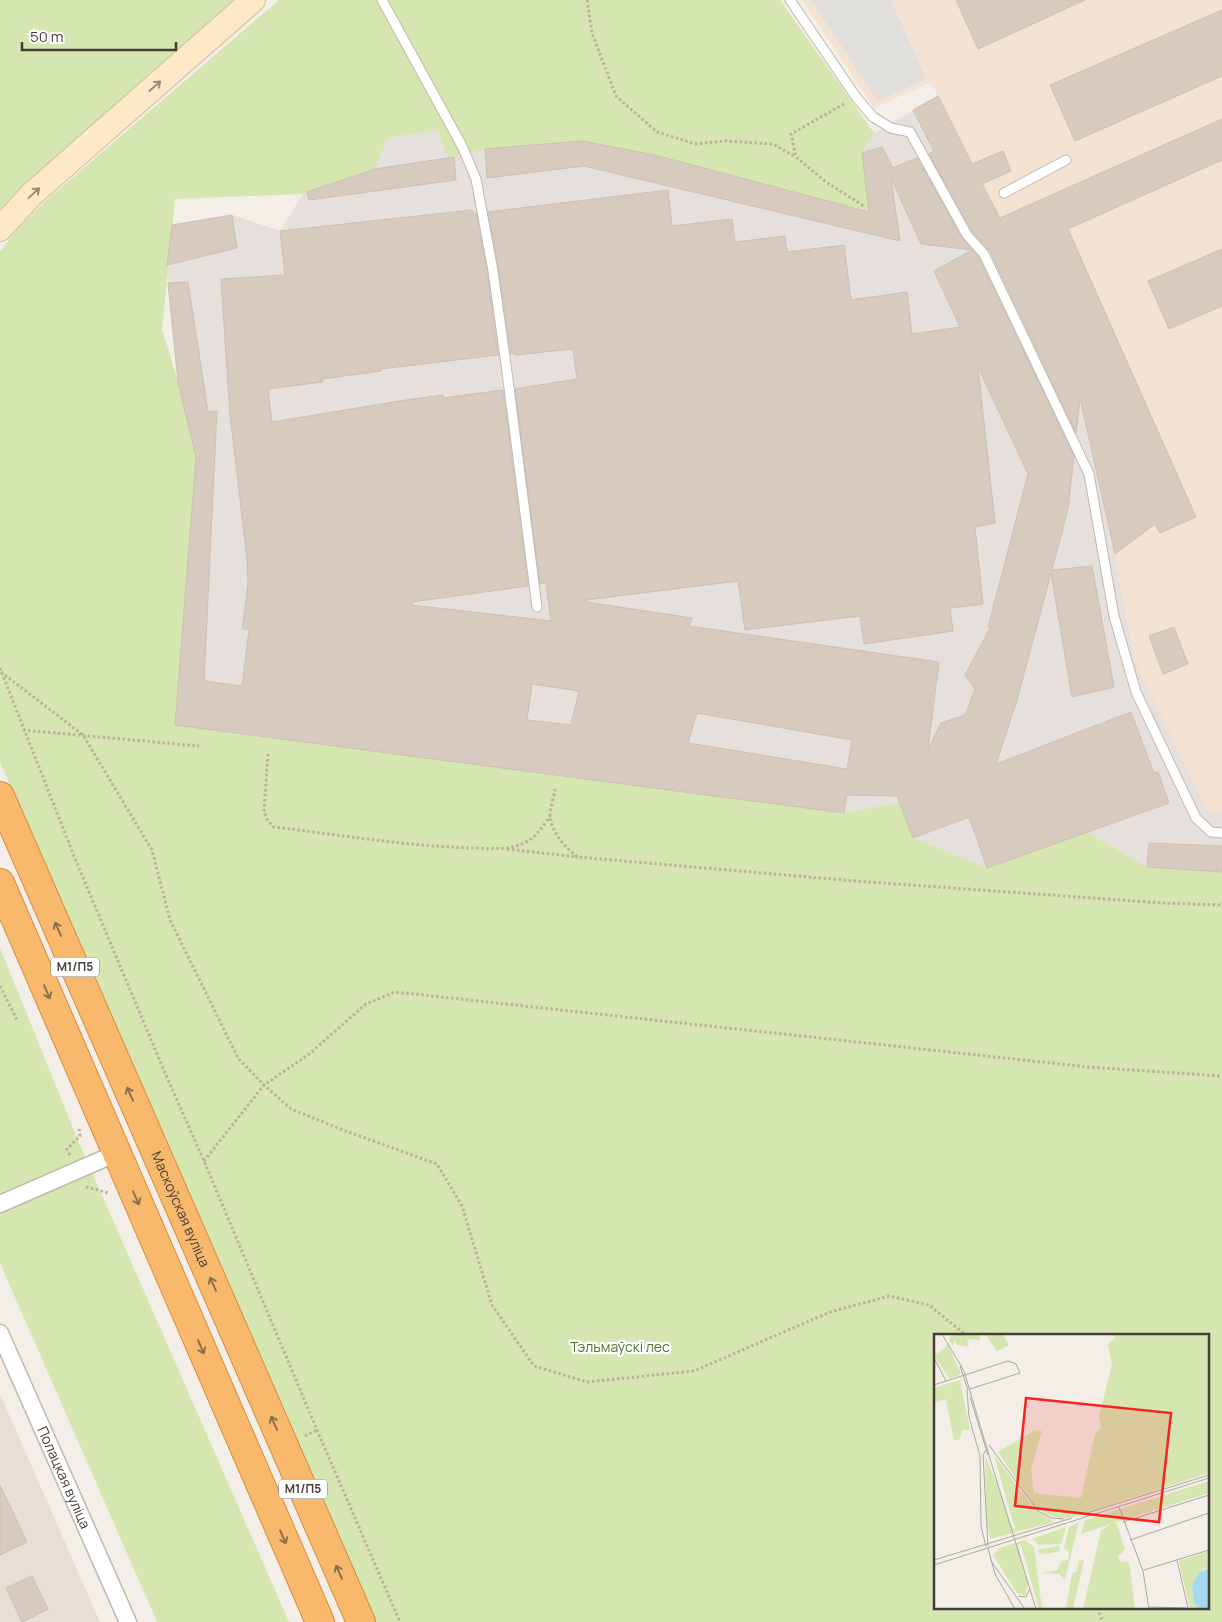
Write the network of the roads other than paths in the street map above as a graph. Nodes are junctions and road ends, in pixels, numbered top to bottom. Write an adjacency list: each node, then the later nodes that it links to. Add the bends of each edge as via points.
1 (253, 0): 6 (main road, one-way to 1, via 31,196)
2 (382, 0): 7 (lane, via 459,140 476,180 493,271)
3 (790, 0): 9 (lane, via 856,97 874,117 891,128 910,132 967,235 984,254 1089,474 1114,616 1136,692 1196,818 1211,832)
4 (1066, 160): 5 (lane)
5 (1004, 193)
6 (0, 229)
7 (537, 607)
8 (0, 796): 11 (highway, Маскоўская вуліца / М1/П5, one-way to 8)
9 (1222, 833)
10 (0, 882): 12 (highway, М1/П5, one-way to 12)
11 (150, 1138): 12 (highway); 17 (highway, Маскоўская вуліца / М1/П5, one-way to 11)
12 (116, 1153): 13 (street); 16 (highway, М1/П5, one-way to 16)
13 (0, 1204)
14 (0, 1333): 15 (street, Полацкая вуліца)
15 (128, 1622)
16 (320, 1622)
17 (361, 1622)

